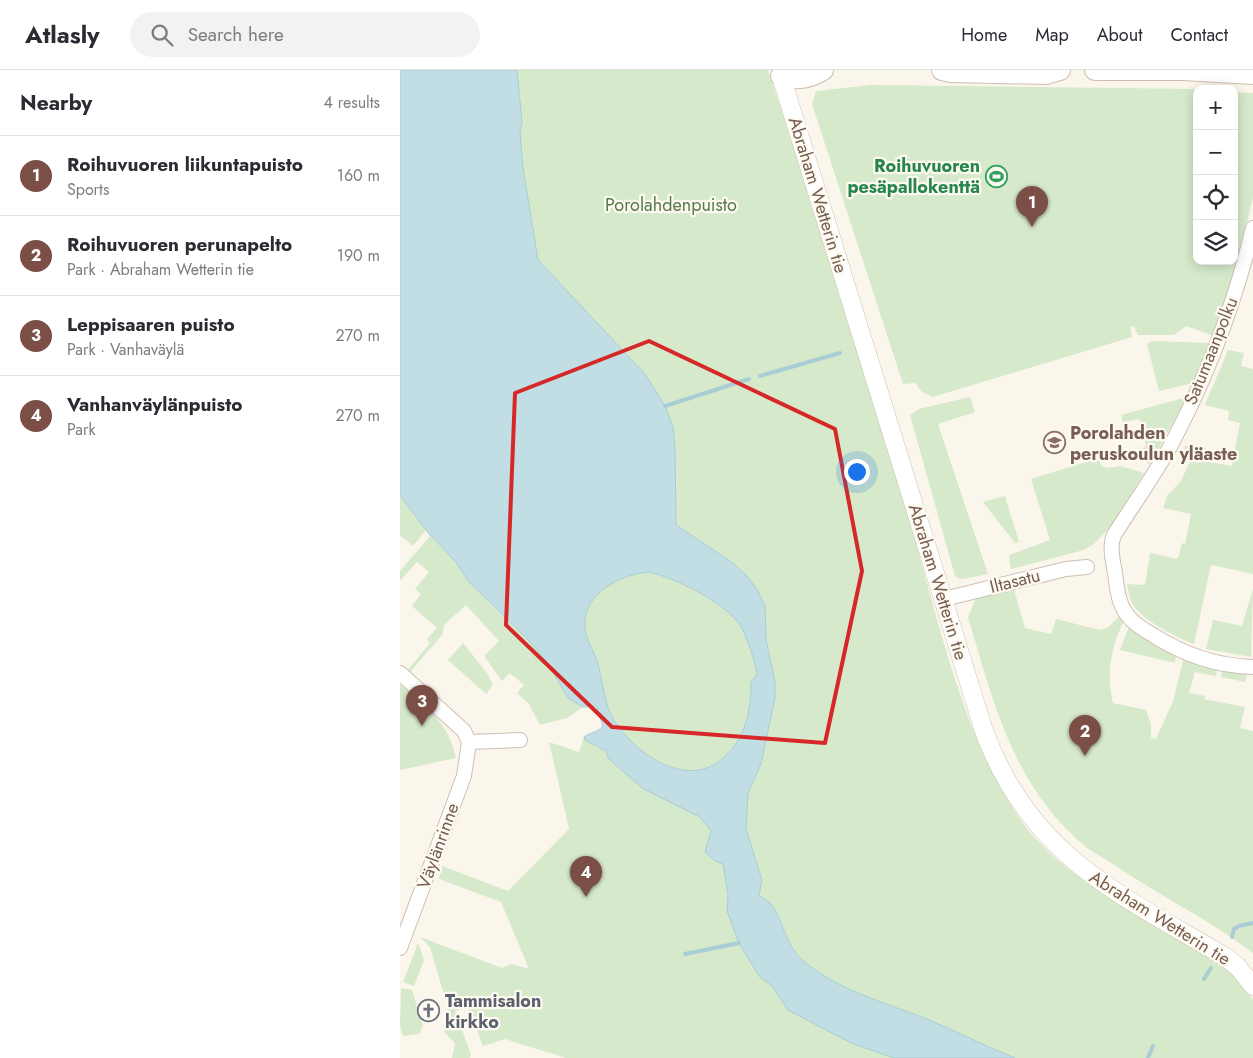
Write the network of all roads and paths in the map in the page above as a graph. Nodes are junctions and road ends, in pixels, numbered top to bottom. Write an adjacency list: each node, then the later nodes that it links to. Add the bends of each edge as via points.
1 (823, 70): 5 (main road, via 810,77 795,79)
2 (942, 70): 3 (main road, via 1046,74)
3 (1060, 70)
4 (1094, 70): 6 (main road)
5 (782, 72): 9 (street, Abraham Wetterin tie)
6 (1253, 74)
7 (1253, 228): 10 (street, Satumaanpolku, via 1215,350 1170,446 1114,535 1112,546 1119,597 1128,617 1182,652 1233,666)
8 (1087, 567): 9 (street, Iltasatu, via 1066,569)
9 (944, 600): 15 (street, Abraham Wetterin tie, via 993,753 1029,817 1079,866 1224,956)
10 (1253, 667)
11 (400, 674): 13 (street, via 464,731)
12 (520, 740): 13 (street)
13 (469, 742): 14 (street, Väylänrinne, via 464,776)
14 (400, 948)
15 (1253, 986)

